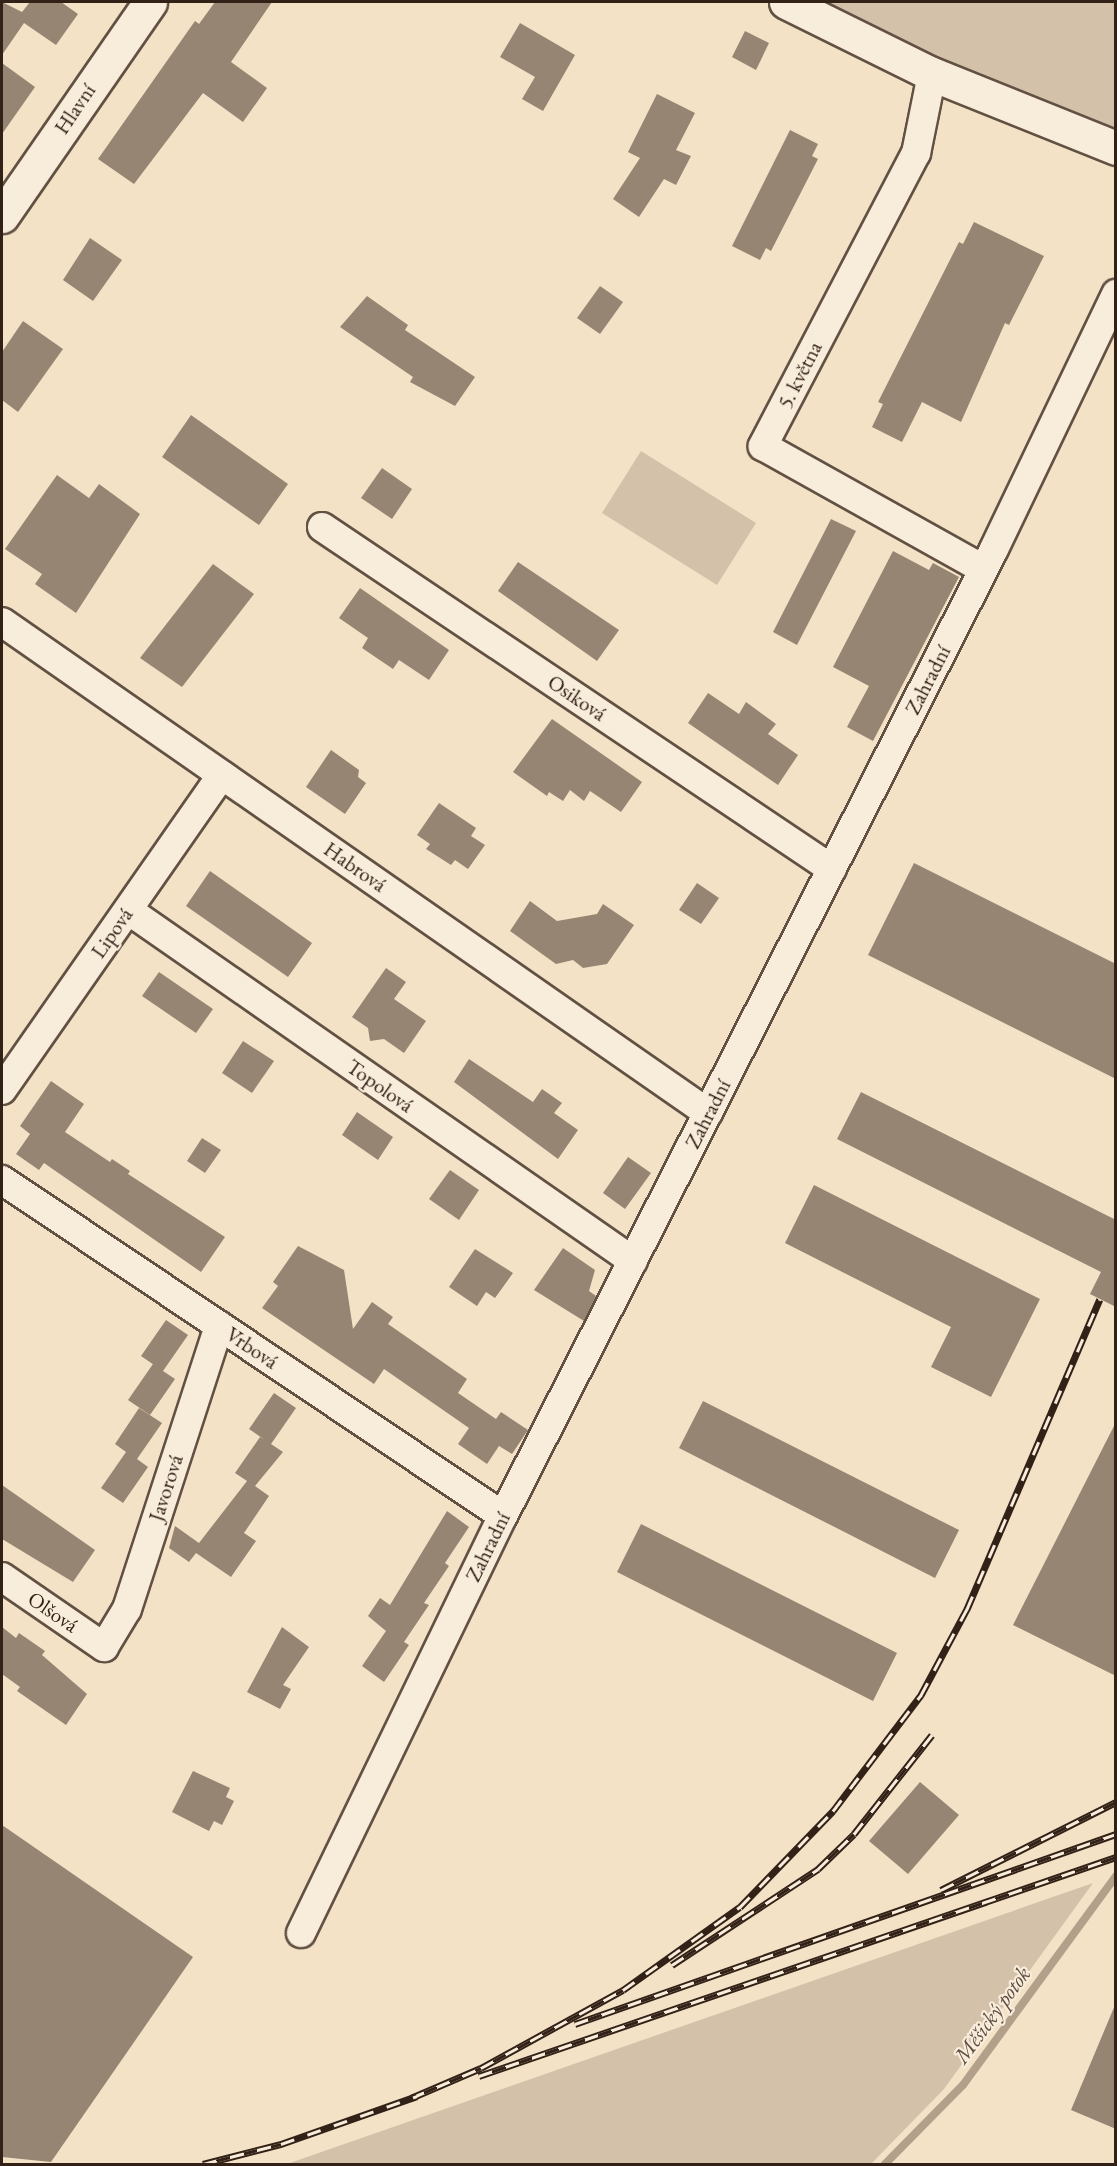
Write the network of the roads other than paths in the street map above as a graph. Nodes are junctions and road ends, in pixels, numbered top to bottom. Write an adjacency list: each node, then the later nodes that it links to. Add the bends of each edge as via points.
1 (150, 2): 5 (main road, Hlavní)
2 (786, 2): 3 (main road)
3 (932, 74): 4 (main road); 8 (street, 5. května, via 915,153 763,446)
4 (1116, 148)
5 (2, 216)
6 (1116, 294): 8 (street, Zahradní)
7 (322, 527): 11 (street, Osiková)
8 (983, 569): 11 (street, Zahradní)
9 (2, 622): 10 (street, Habrová)
10 (222, 775): 12 (street, Lipová); 14 (street, Habrová)
11 (832, 869): 14 (street, Zahradní)
12 (128, 910): 13 (street, Lipová); 16 (street, Topolová)
13 (2, 1090)
14 (708, 1113): 16 (street, Zahradní)
15 (2, 1180): 17 (street, Vrbová)
16 (633, 1261): 18 (street, Zahradní)
17 (219, 1326): 18 (street, Vrbová); 20 (street, Javorová, via 127,1609)
18 (503, 1516): 21 (street, Zahradní)
19 (2, 1577): 20 (street, Olšová)
20 (104, 1647)
21 (301, 1933)

